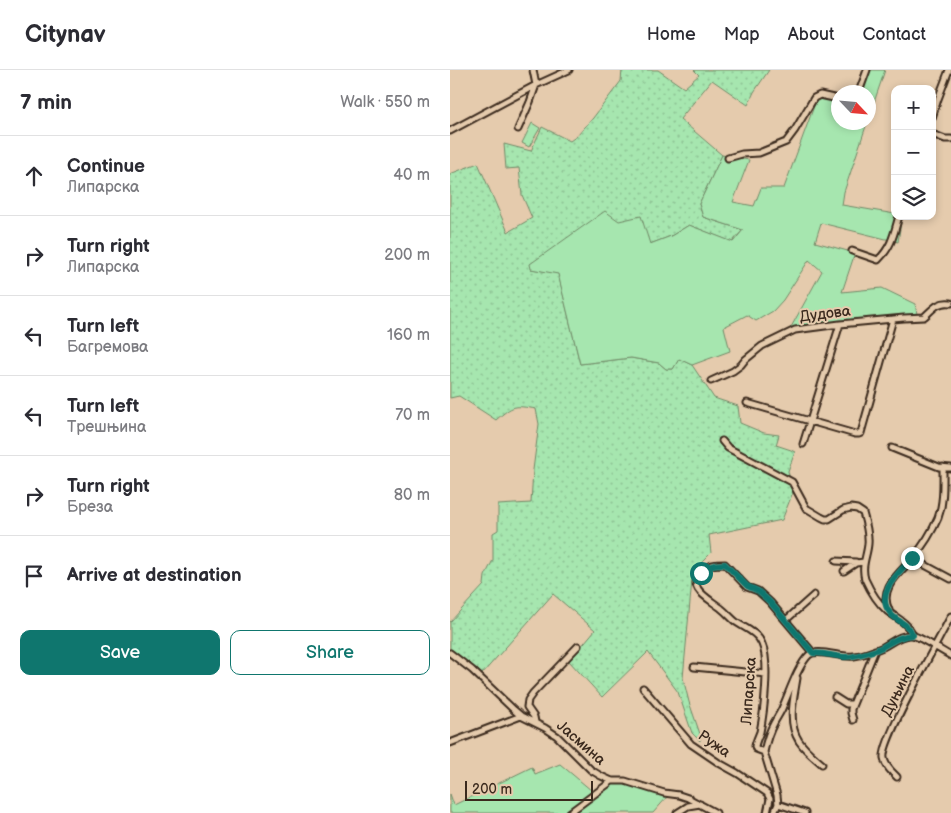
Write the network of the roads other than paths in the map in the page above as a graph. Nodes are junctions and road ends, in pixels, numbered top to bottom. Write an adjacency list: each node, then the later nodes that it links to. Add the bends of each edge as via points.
1 (533, 70): 5 (street)
2 (569, 70): 5 (street)
3 (867, 70): 6 (street)
4 (949, 70): 8 (street)
5 (536, 84): 9 (street); 10 (street)
6 (862, 85)
7 (831, 97): 13 (street, via 820,95 814,98 786,142 759,153)
8 (936, 105)
9 (518, 129)
10 (450, 131)
11 (936, 135): 12 (street)
12 (951, 139)
13 (728, 158)
14 (898, 220): 15 (street, via 892,240 878,260)
15 (852, 251)
16 (951, 303): 17 (street, Дудова, via 938,305 924,317)
17 (893, 319): 18 (street, Дудова); 21 (street, via 861,433)
18 (840, 324): 19 (street, Дудова, via 802,329 783,336 762,346 741,365); 21 (street)
19 (711, 381)
20 (747, 403): 21 (street)
21 (810, 421): 23 (street)
22 (722, 441): 30 (street, via 728,448 792,482 806,508 825,519 843,510 860,510 868,536)
23 (803, 444)
24 (892, 448): 25 (street)
25 (943, 468): 26 (street); 27 (street, via 938,518)
26 (951, 468)
27 (912, 558): 32 (street); 34 (street, via 891,582 885,602)
28 (836, 561): 29 (street)
29 (856, 562): 30 (street); 31 (street)
30 (864, 562): 34 (street, via 867,582)
31 (844, 571)
32 (951, 579)
33 (814, 595): 36 (street)
34 (890, 613): 37 (street)
35 (951, 616): 39 (street, Дуњина)
36 (786, 620): 41 (street, Липарска); 46 (street, Липарска, via 725,564 708,566 696,580 698,590 762,641)
37 (913, 635): 39 (street); 40 (street, via 903,636)
38 (578, 646): 52 (street, via 528,700 527,707)
39 (934, 647): 43 (street); 56 (street, Дуњина, via 884,750 886,763)
40 (875, 650): 41 (street, via 846,657); 49 (street)
41 (813, 653): 45 (street)
42 (450, 654): 50 (street, Јасмина)
43 (951, 656)
44 (694, 667): 46 (street)
45 (797, 672): 54 (street); 55 (street, via 793,725 800,742)
46 (766, 674): 54 (street, Липарска, via 755,746 756,750)
47 (643, 688): 63 (street, Ружа, via 691,744 767,793 770,799)
48 (835, 697): 49 (street, via 846,704)
49 (853, 704): 51 (street)
50 (521, 716): 52 (street, Јасмина); 53 (street)
51 (853, 720)
52 (535, 722): 57 (street, Јасмина, via 562,740 596,774)
53 (450, 743)
54 (764, 752): 59 (street)
55 (822, 764)
56 (897, 777)
57 (612, 781): 58 (street, Јасмина, via 625,781 679,795); 60 (street)
58 (700, 804): 61 (street); 62 (street, Јасмина)
59 (778, 804): 64 (street); 65 (street)
60 (569, 813)
61 (676, 813)
62 (716, 813)
63 (767, 813)
64 (774, 813)
65 (806, 813)

